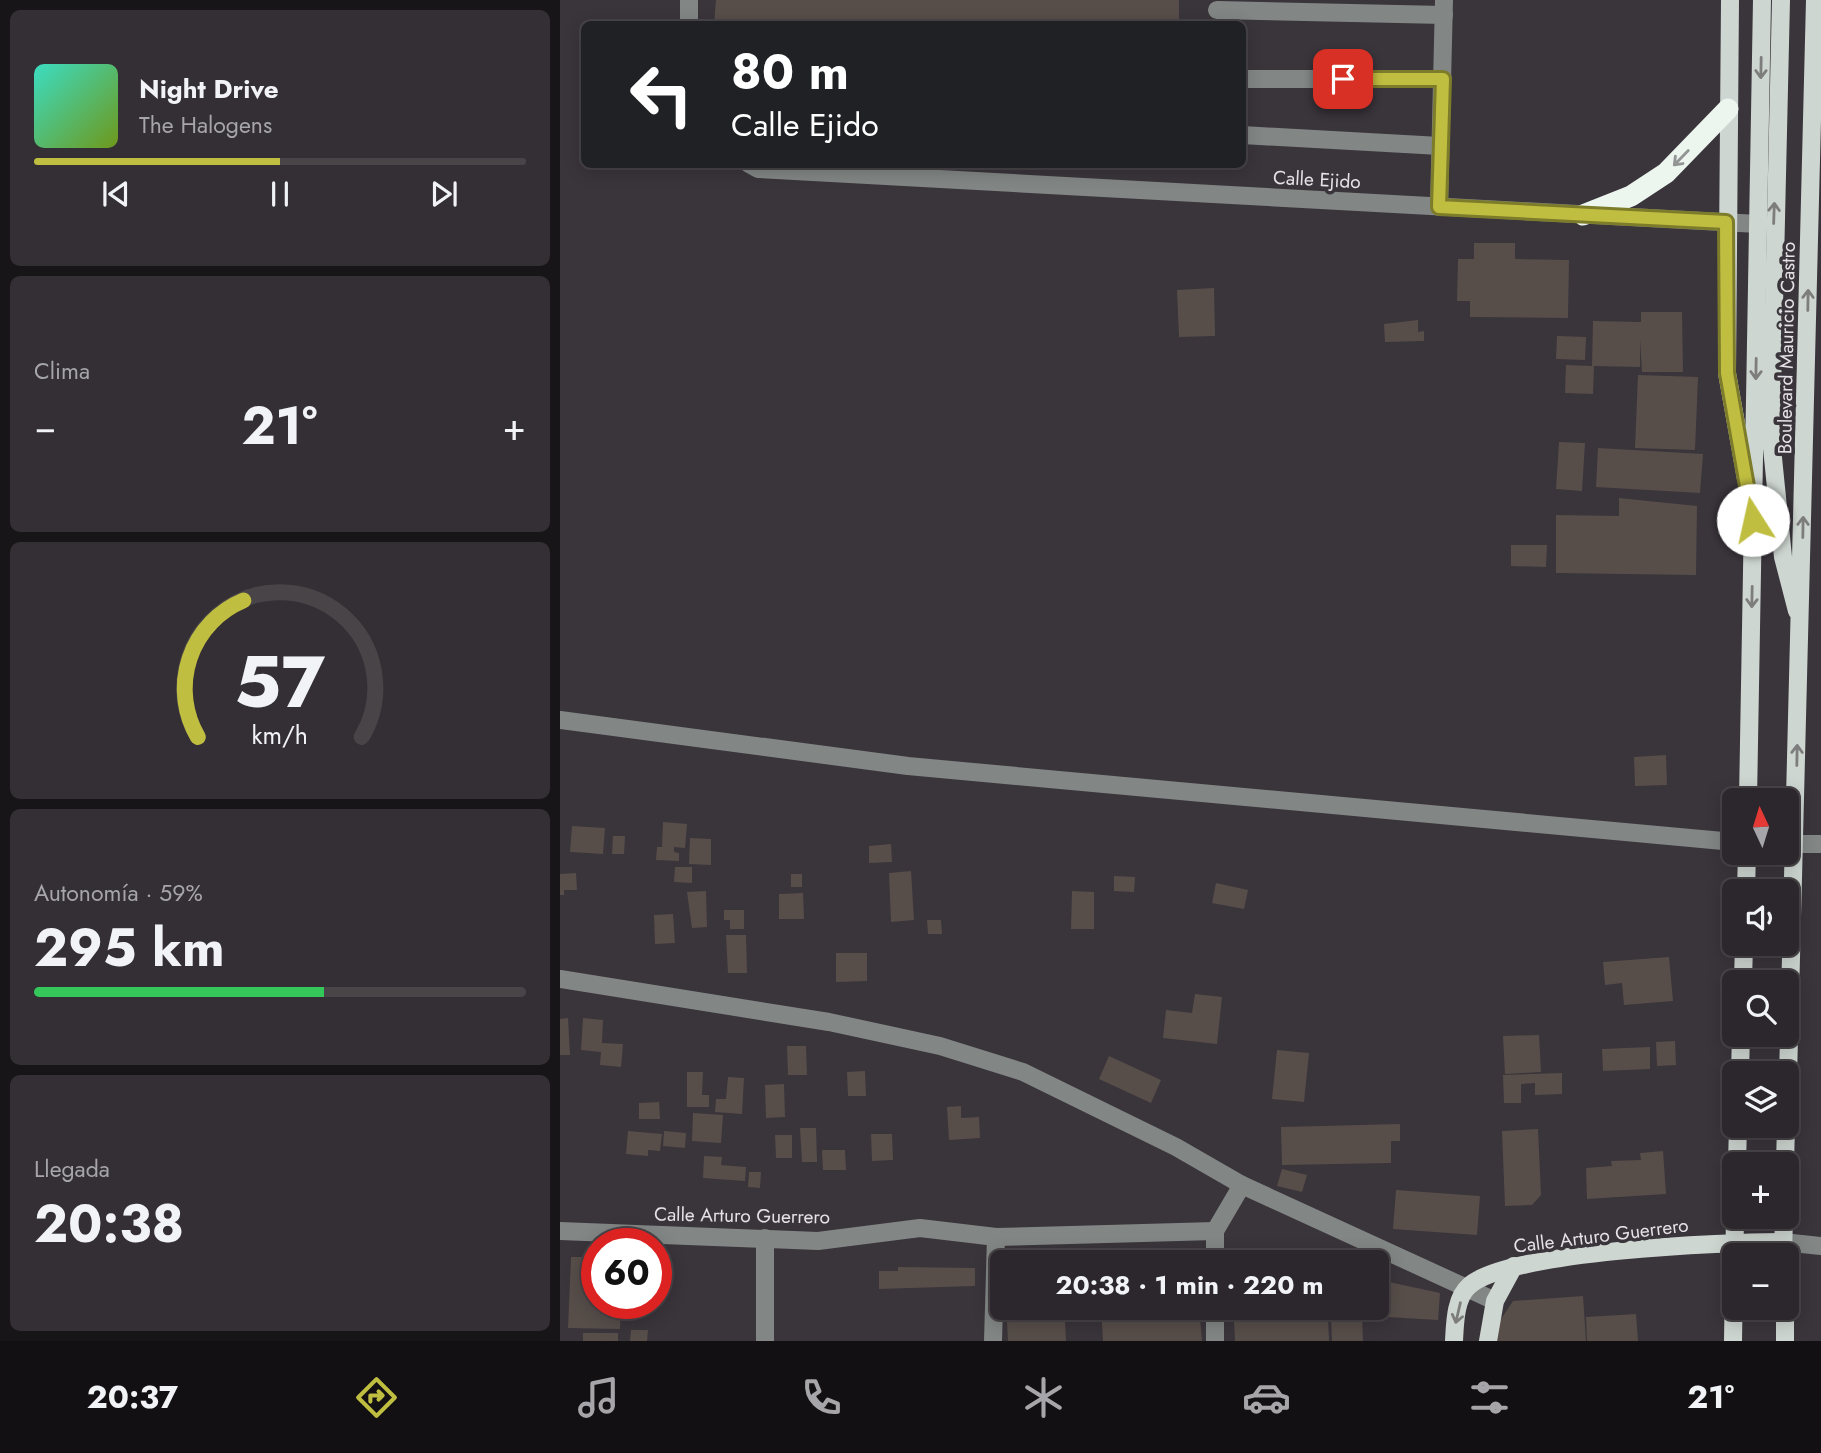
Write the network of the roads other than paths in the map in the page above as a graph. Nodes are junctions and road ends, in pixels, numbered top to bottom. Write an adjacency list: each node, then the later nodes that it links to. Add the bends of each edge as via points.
1 (689, 0): 8 (street)
2 (1730, 0): 12 (main road)
3 (1762, 0): 19 (main road, Boulevard Mauricio Castro, one-way to 19)
4 (1781, 0): 22 (main road, one-way to 4, via 1783,557 1771,438)
5 (1815, 0): 11 (main road, Boulevard Mauricio Castro)
6 (1444, 8): 7 (street); 10 (street)
7 (1217, 11)
8 (689, 21)
9 (1246, 79): 10 (street)
10 (1443, 79): 14 (street)
11 (1817, 98): 20 (main road, Boulevard Mauricio Castro)
12 (1728, 109): 17 (highway, one-way to 17, via 1666,173 1631,196); 18 (main road)
13 (1246, 135): 14 (street)
14 (1440, 146): 16 (street)
15 (756, 168): 16 (street, Calle Ejido)
16 (1439, 207): 17 (street, Calle Ejido)
17 (1583, 215): 18 (street, Calle Ejido)
18 (1726, 222): 19 (street, Calle Ejido); 21 (main road, via 1727,373)
19 (1758, 224): 21 (main road, Boulevard Mauricio Castro, one-way to 21)
20 (1816, 224): 22 (main road, Boulevard Mauricio Castro, one-way to 20)
21 (1753, 520): 24 (main road, Boulevard Mauricio Castro, one-way to 24)
22 (1800, 621): 25 (main road, Boulevard Mauricio Castro, one-way to 22)
23 (560, 720): 26 (street, via 908,766)
24 (1748, 788)
25 (1796, 788)
26 (1722, 841)
27 (1799, 844): 28 (street)
28 (1821, 844)
29 (1794, 865): 31 (main road, Boulevard Mauricio Castro)
30 (560, 979): 32 (street, via 829,1022 940,1046 1023,1073 1176,1147)
31 (1789, 1061)
32 (1241, 1185): 35 (street); 44 (street)
33 (1735, 1229): 38 (main road)
34 (560, 1231): 37 (street, Calle Arturo Guerrero)
35 (1215, 1231): 36 (street, Calle Arturo Guerrero); 42 (street)
36 (996, 1237): 37 (street, Calle Arturo Guerrero, via 920,1228 818,1241); 49 (street)
37 (765, 1238): 48 (street)
38 (1735, 1242): 39 (main road, Calle Arturo Guerrero); 43 (main road, Calle Arturo Guerrero); 53 (main road)
39 (1742, 1243)
40 (1821, 1246): 41 (street)
41 (1799, 1248)
42 (1215, 1250)
43 (1514, 1266): 44 (main road, Calle Arturo Guerrero, via 1488,1272); 45 (main road)
44 (1467, 1287): 45 (street); 51 (main road, one-way to 51, via 1455,1318)
45 (1494, 1301): 52 (main road)
46 (1215, 1320): 50 (street)
47 (1785, 1320): 54 (main road)
48 (765, 1341)
49 (993, 1341)
50 (1215, 1341)
51 (1454, 1341)
52 (1488, 1341)
53 (1733, 1341)
54 (1786, 1341)

